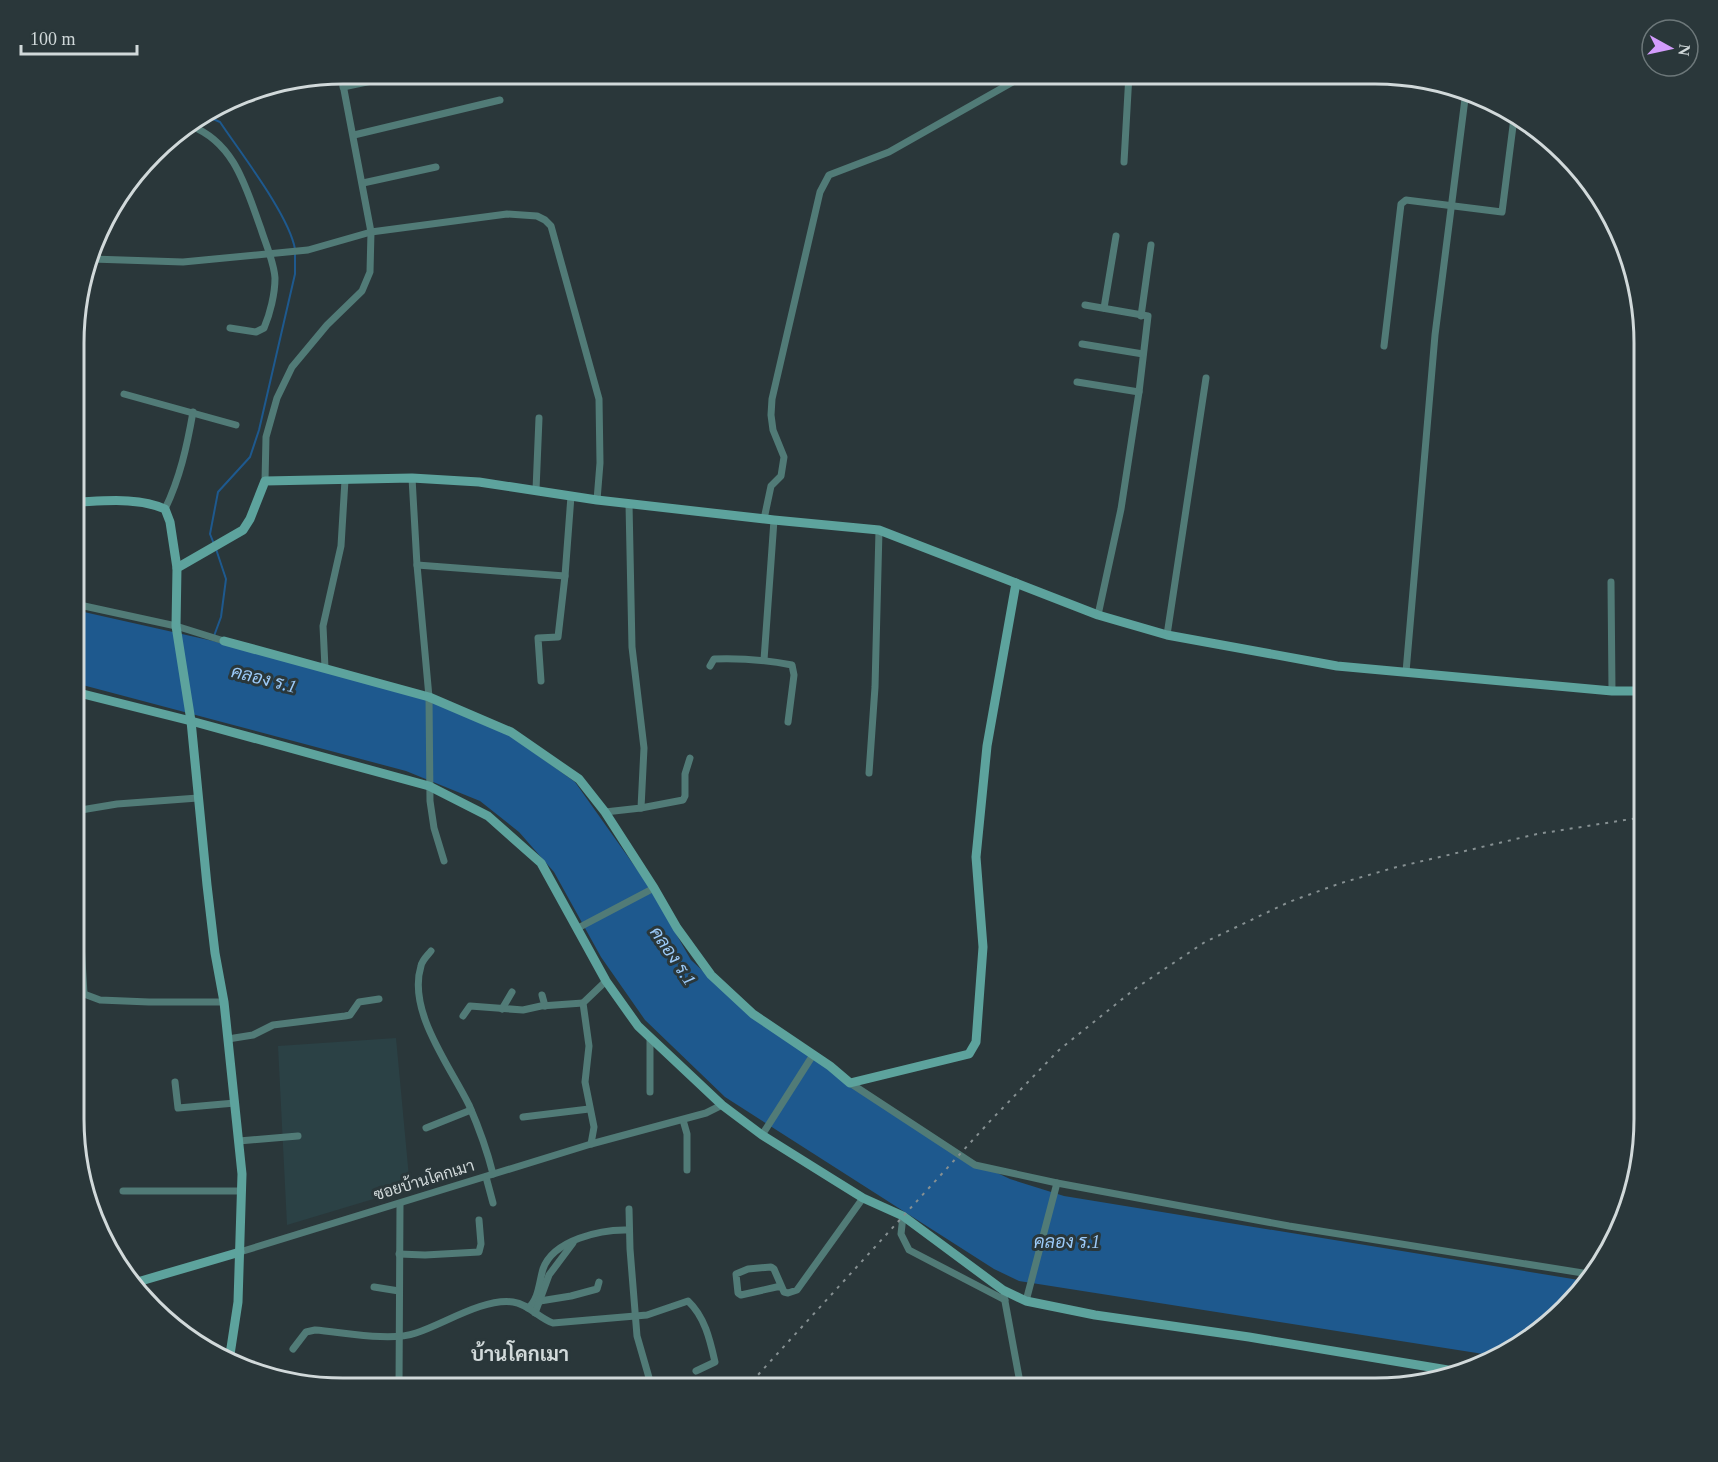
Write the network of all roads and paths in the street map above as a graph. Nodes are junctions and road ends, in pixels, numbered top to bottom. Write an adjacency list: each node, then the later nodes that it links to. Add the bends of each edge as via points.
1 (343, 84): 5 (street)
2 (357, 84): 5 (street)
3 (1009, 84): 43 (street, via 889,152 829,175 820,192 777,370 771,415 784,456 781,477 771,486)
4 (1128, 84): 11 (street)
5 (344, 87): 10 (street)
6 (500, 100): 10 (street)
7 (1465, 101): 14 (street)
8 (1513, 124): 14 (street, via 1502,212)
9 (198, 129): 18 (street, via 207,132 229,155 243,179)
10 (354, 135): 13 (street)
11 (1124, 162)
12 (436, 167): 13 (street)
13 (363, 183): 15 (street)
14 (1451, 206): 25 (street, via 1406,200 1401,204); 58 (street, via 1435,335)
15 (371, 232): 18 (street, via 308,250); 36 (street, via 370,272 362,291 292,367 277,398 266,437); 39 (street, via 507,214 537,216 551,226 598,399)
16 (1116, 236): 21 (street)
17 (1151, 245): 22 (street)
18 (270, 254): 19 (street, via 183,262); 23 (street, via 275,279 264,328 256,332)
19 (98, 259)
20 (1085, 305): 21 (street)
21 (1104, 308): 22 (street)
22 (1141, 316): 26 (street, via 1148,316)
23 (230, 328)
24 (1082, 344): 26 (street)
25 (1384, 346)
26 (1143, 354): 29 (street)
27 (1206, 378): 53 (street)
28 (1077, 382): 29 (street)
29 (1139, 392): 51 (street, via 1121,509)
30 (124, 394): 31 (street)
31 (193, 412): 33 (street); 42 (street, via 187,448)
32 (539, 418): 37 (street)
33 (236, 425)
34 (412, 478): 35 (street); 37 (street); 45 (street)
35 (345, 480): 36 (street); 57 (street, via 341,546 323,626)
36 (266, 481): 46 (street, via 243,530)
37 (536, 490): 38 (street)
38 (571, 496): 39 (street); 47 (street)
39 (597, 500): 41 (street)
40 (84, 502): 42 (street, via 124,501)
41 (629, 504): 43 (street); 70 (street, via 632,647 645,748)
42 (165, 509): 46 (street)
43 (769, 519): 44 (street); 55 (street)
44 (879, 530): 49 (street); 67 (street)
45 (417, 565): 47 (street); 63 (street)
46 (177, 568): 52 (street)
47 (565, 576): 59 (street, via 558,637 538,638)
48 (1611, 582): 60 (street)
49 (1016, 583): 51 (street); 91 (street, via 987,746 976,857 983,947 976,1042 969,1054)
50 (84, 606): 52 (street)
51 (1098, 615): 53 (street)
52 (176, 626): 54 (street); 64 (street)
53 (1167, 635): 58 (street, via 1337,666)
54 (224, 641): 57 (street)
55 (764, 660): 56 (street, via 714,659); 65 (street, via 794,668)
56 (710, 666)
57 (325, 668): 63 (street)
58 (1406, 672): 60 (street)
59 (541, 681)
60 (1612, 691): 61 (street)
61 (1634, 691)
62 (84, 694): 64 (street)
63 (429, 697): 68 (street); 72 (street, via 511,732 579,779)
64 (191, 721): 68 (street); 69 (street)
65 (788, 722)
66 (690, 758): 70 (street, via 683,800)
67 (869, 773)
68 (429, 786): 73 (street, via 434,828); 75 (street, via 488,816 541,863)
69 (198, 798): 71 (street); 82 (street)
70 (641, 808): 72 (street)
71 (84, 810)
72 (605, 812): 74 (street)
73 (444, 861)
74 (654, 888): 75 (street); 89 (street, via 711,975)
75 (578, 928): 77 (street)
76 (431, 951): 96 (street, via 421,963 421,1006 434,1040)
77 (606, 981): 83 (street); 87 (street, via 638,1026)
78 (512, 992): 85 (street)
79 (84, 994): 82 (street, via 114,1001)
80 (542, 995): 84 (street)
81 (379, 999): 88 (street, via 359,1002 350,1015 273,1025 253,1035)
82 (224, 1002): 88 (street)
83 (583, 1003): 84 (street); 95 (street, via 589,1046 585,1082)
84 (546, 1006): 85 (street, via 523,1011)
85 (502, 1009): 86 (street, via 470,1006)
86 (463, 1016)
87 (650, 1036): 92 (street); 94 (street)
88 (228, 1039): 93 (street)
89 (811, 1059): 91 (street); 100 (street)
90 (175, 1082): 93 (street, via 178,1108)
91 (850, 1083): 106 (street, via 975,1166)
92 (650, 1092)
93 (235, 1103): 102 (street)
94 (722, 1105): 98 (street, ซอยบ้านโคกเมา); 100 (street)
95 (589, 1109): 97 (street); 103 (street, via 594,1127)
96 (471, 1110): 99 (street); 105 (street, via 486,1145)
97 (523, 1117)
98 (683, 1120): 103 (street, ซอยบ้านโคกเมา); 104 (street)
99 (426, 1128)
100 (764, 1131): 109 (street)
101 (298, 1136): 102 (street)
102 (239, 1141): 108 (street)
103 (591, 1144): 105 (street, ซอยบ้านโคกเมา)
104 (687, 1170)
105 (490, 1175): 110 (street); 111 (street, ซอยบ้านโคกเมา)
106 (1057, 1183): 119 (street, via 1289,1226); 127 (street)
107 (123, 1191): 108 (street)
108 (242, 1191): 117 (street)
109 (863, 1198): 113 (street); 122 (street, via 800,1288 788,1293)
110 (493, 1203)
111 (400, 1204): 117 (street, ซอยบ้านโคกเมา); 118 (street)
112 (628, 1209): 115 (street)
113 (903, 1216): 125 (street); 125 (street, via 903,1241 909,1250)
114 (479, 1220): 118 (street, via 479,1252)
115 (629, 1230): 116 (street, via 606,1231); 129 (street)
116 (575, 1241): 126 (street, via 549,1275); 128 (street, via 551,1254 542,1270)
117 (240, 1252): 120 (street, ซอยบ้านโคกเมา); 132 (street)
118 (399, 1254): 124 (street)
119 (1583, 1273)
120 (140, 1281)
121 (599, 1282): 126 (street, via 597,1289)
122 (781, 1286): 122 (street, via 741,1295 736,1274 771,1267)
123 (375, 1287): 124 (street)
124 (399, 1291): 130 (street)
125 (1004, 1295): 127 (street); 137 (street)
126 (540, 1301): 128 (street)
127 (1026, 1301): 133 (street)
128 (532, 1311): 129 (street, via 553,1323); 130 (street, via 515,1302 501,1301)
129 (634, 1315): 134 (street, via 647,1315 688,1301 698,1310 715,1362); 136 (street)
130 (398, 1337): 131 (street, via 315,1330 306,1332); 135 (street)
131 (293, 1349)
132 (231, 1352)
133 (1442, 1369)
134 (696, 1371)
135 (399, 1378)
136 (649, 1378)
137 (1019, 1378)

